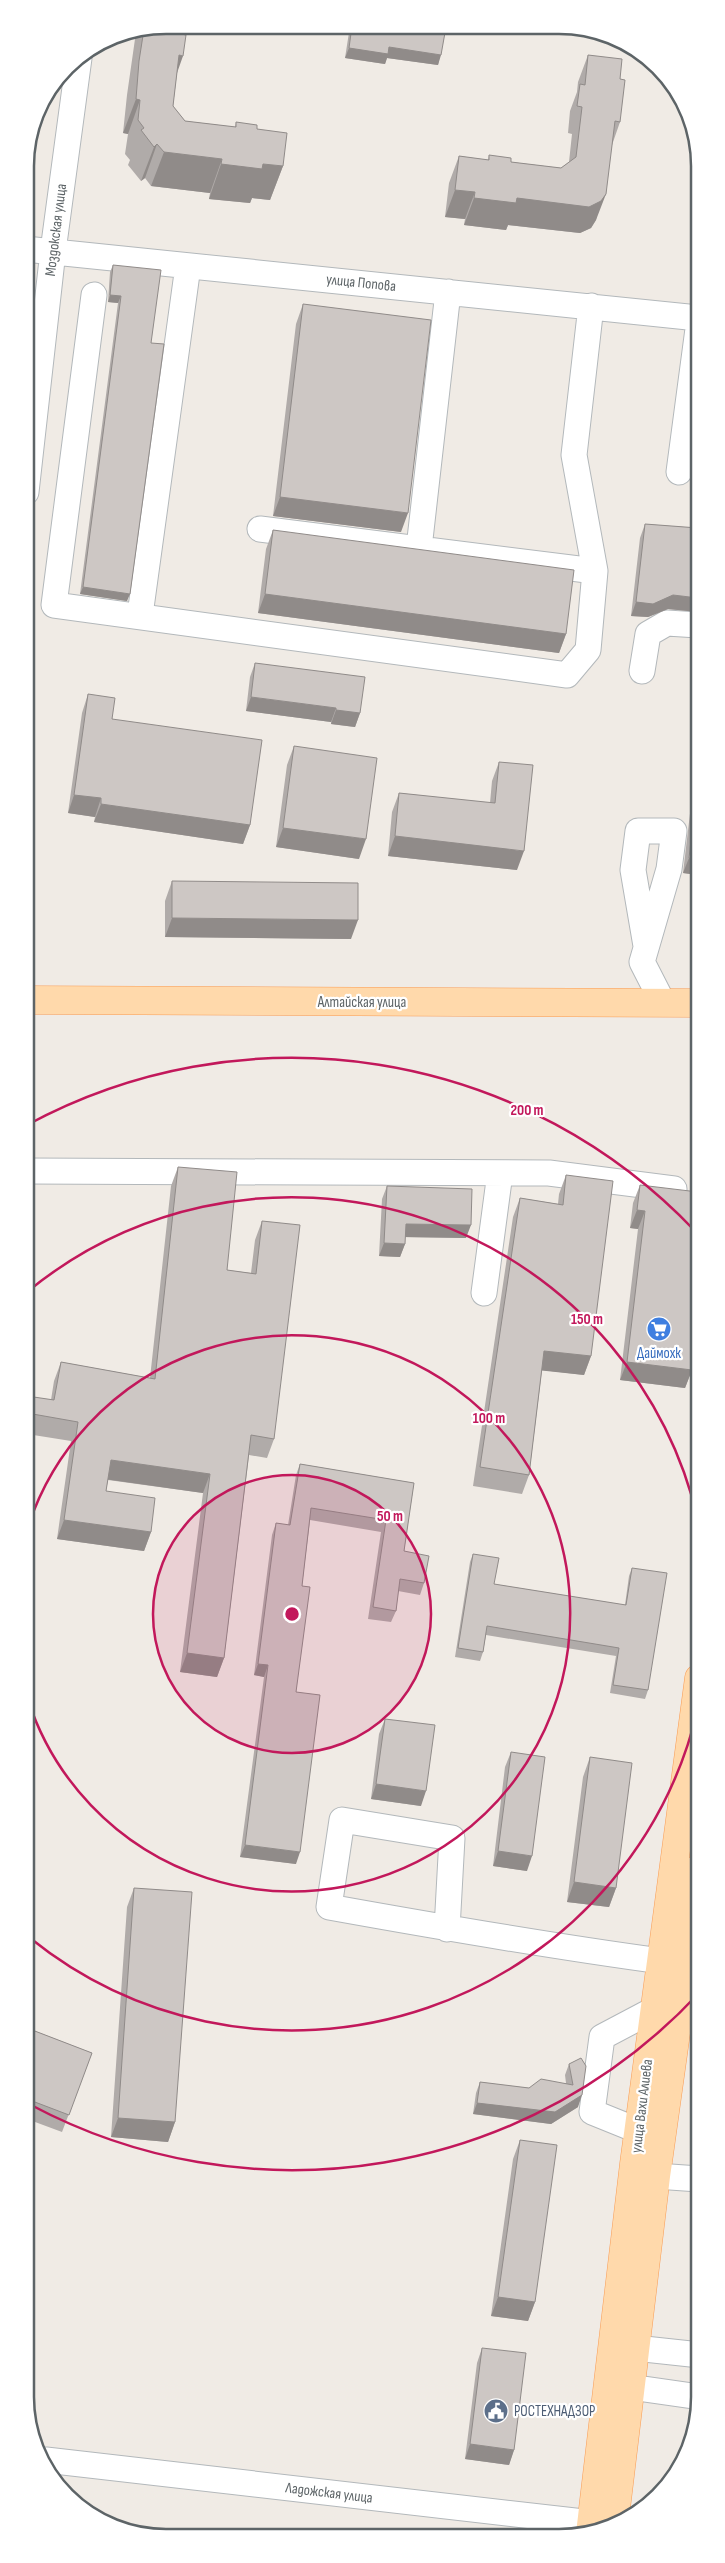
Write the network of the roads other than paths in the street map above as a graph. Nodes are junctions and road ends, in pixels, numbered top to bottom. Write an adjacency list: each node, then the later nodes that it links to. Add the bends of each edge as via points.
1 (78, 67): 3 (street, Моздокская улица)
2 (34, 250): 3 (street, улица Попова)
3 (53, 251): 4 (street, улица Попова); 10 (street, Моздокская улица)
4 (188, 266): 5 (street, улица Попова); 15 (street)
5 (448, 292): 7 (street, улица Попова); 13 (street)
6 (94, 295): 15 (street, via 54,605)
7 (591, 306): 8 (street, улица Попова); 14 (street, via 574,455)
8 (691, 317)
9 (691, 379): 11 (street)
10 (34, 410)
11 (678, 472)
12 (260, 528): 13 (street)
13 (419, 548): 14 (street)
14 (595, 571): 15 (street, via 588,650 567,675)
15 (140, 615)
16 (691, 624): 17 (street, via 667,622 648,634)
17 (642, 671)
18 (646, 946): 20 (street, via 642,962)
19 (34, 1000): 20 (main road, Алтайская улица)
20 (662, 1001): 21 (main road, Алтайская улица)
21 (691, 1003)
22 (34, 1171): 23 (street)
23 (500, 1173): 24 (street, via 549,1173); 25 (street)
24 (691, 1191)
25 (484, 1294)
26 (691, 1738): 29 (main road, улица Вахи Алиева)
27 (691, 1925): 32 (main road, улица Вахи Алиева)
28 (447, 1929): 28 (street, via 329,1908 342,1820 452,1838); 29 (street)
29 (661, 1961): 30 (main road, улица Вахи Алиева)
30 (655, 2009): 31 (main road, улица Вахи Алиева); 31 (street, via 602,2038 592,2112)
31 (639, 2131): 39 (main road, улица Вахи Алиева)
32 (656, 2176): 33 (street); 34 (main road, улица Вахи Алиева)
33 (691, 2178)
34 (635, 2348): 35 (street); 36 (main road, улица Вахи Алиева)
35 (691, 2354)
36 (630, 2387): 37 (street); 40 (main road, улица Вахи Алиева)
37 (691, 2396)
38 (50, 2461): 41 (street, Ладожская улица)
39 (602, 2522)
40 (603, 2522)
41 (528, 2526): 42 (street, Ладожская улица)
42 (586, 2527)

